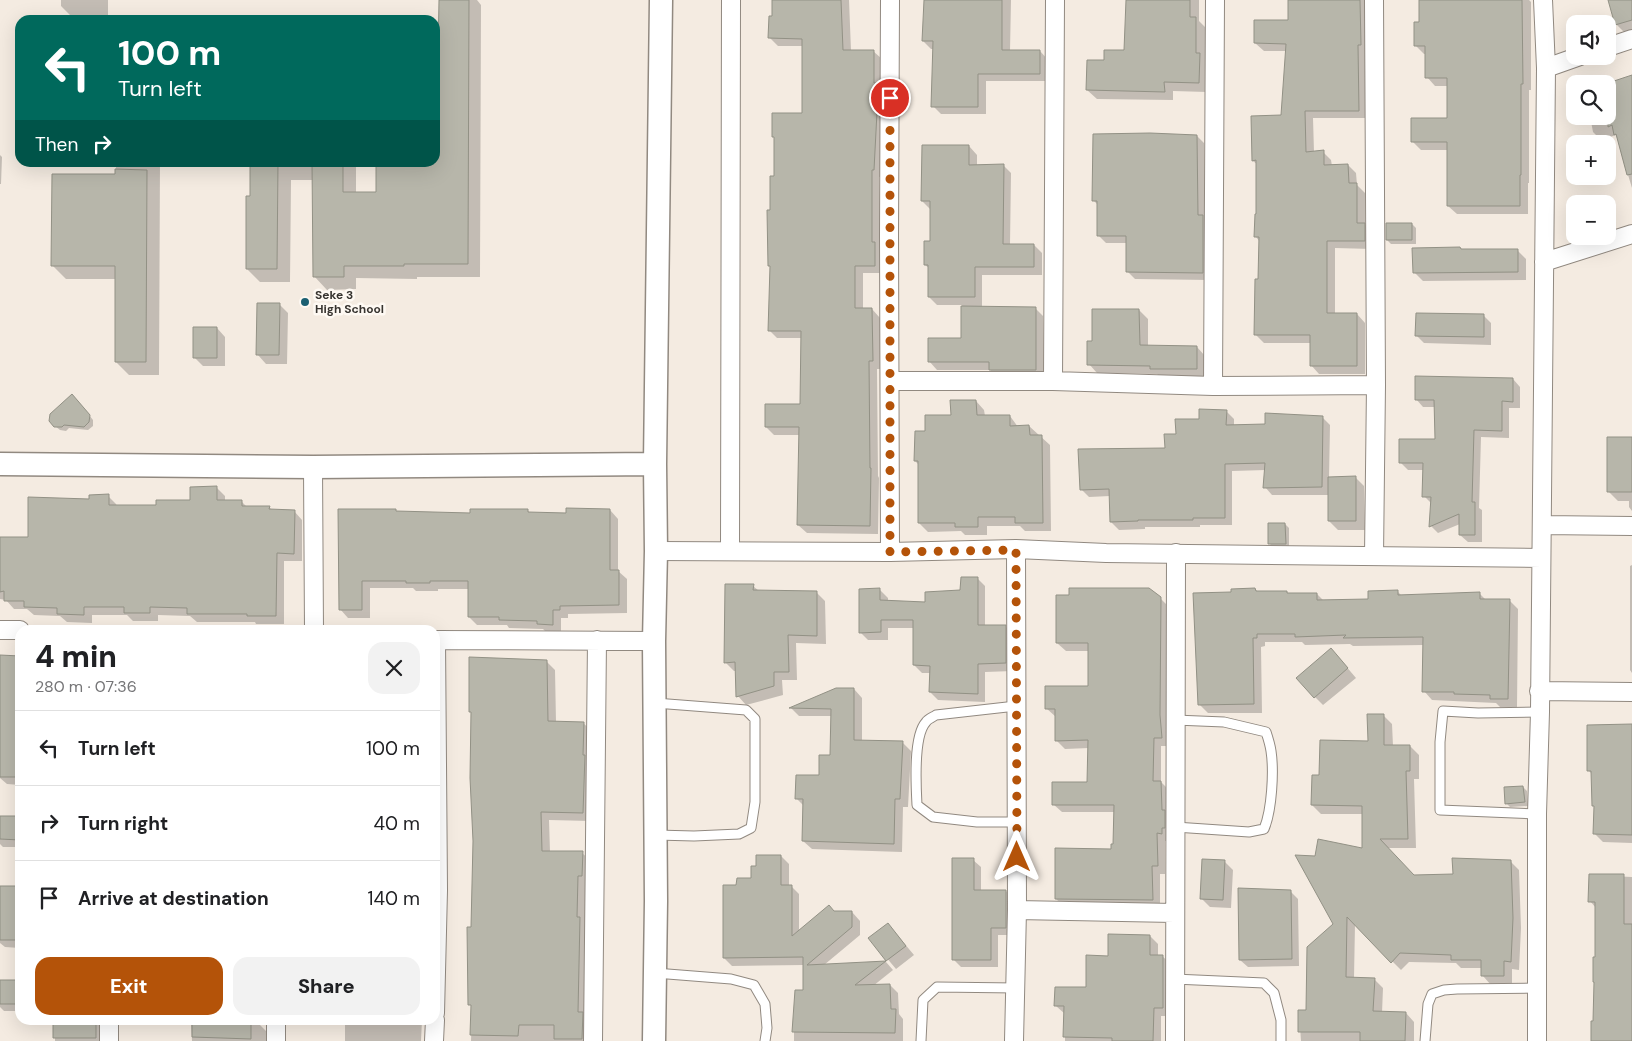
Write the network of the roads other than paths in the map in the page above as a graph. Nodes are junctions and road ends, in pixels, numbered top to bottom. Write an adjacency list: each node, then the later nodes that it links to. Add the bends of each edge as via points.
1 (661, 0): 19 (street)
2 (731, 0): 23 (street)
3 (890, 0): 14 (street)
4 (1055, 0): 15 (street)
5 (1216, 0): 17 (street)
6 (1374, 0): 16 (street)
7 (1543, 0): 11 (street)
8 (1632, 39): 9 (street)
9 (1616, 44)
10 (1566, 61): 11 (street)
11 (1546, 68): 13 (street)
12 (1632, 234): 13 (street)
13 (1544, 262): 21 (street)
14 (890, 381): 15 (street); 26 (street)
15 (1053, 381): 17 (street)
16 (1376, 385): 17 (street); 28 (street)
17 (1213, 386)
18 (0, 464): 20 (street)
19 (655, 464): 20 (street); 25 (street)
20 (313, 467): 30 (street)
21 (1542, 525): 22 (street); 29 (street)
22 (1632, 526)
23 (730, 550): 25 (street); 26 (street)
24 (1016, 550): 26 (street); 27 (street); 39 (street)
25 (656, 551): 35 (street)
26 (890, 552)
27 (1176, 553): 28 (street); 41 (street)
28 (1374, 556): 29 (street)
29 (1541, 558): 36 (street)
30 (314, 625)
31 (0, 630): 32 (street)
32 (15, 630)
33 (440, 640): 34 (street)
34 (597, 640): 35 (street); 58 (street)
35 (654, 641): 38 (street)
36 (1539, 691): 37 (street); 40 (street)
37 (1632, 692)
38 (655, 703): 45 (street); 45 (lane, via 746,710 755,719 755,802 751,828 739,834)
39 (1016, 706): 43 (street); 43 (lane, via 936,715 925,722 918,744 916,784 917,805 933,817)
40 (1540, 712): 42 (street); 42 (lane, via 1443,711 1440,742 1440,810)
41 (1176, 720): 44 (street); 44 (lane, via 1224,722 1266,732 1272,751 1272,780 1269,816 1264,829 1249,832)
42 (1537, 814): 51 (street)
43 (1017, 822): 46 (street)
44 (1175, 827): 47 (street)
45 (655, 835): 48 (street)
46 (1017, 910): 47 (street); 50 (street)
47 (1174, 913): 49 (street)
48 (655, 973): 59 (street); 60 (lane, via 731,979 754,985 765,1004)
49 (1174, 979): 63 (street); 64 (lane, via 1264,983 1274,993 1281,1020)
50 (1016, 988): 61 (lane, via 937,986 923,1000); 62 (street)
51 (1536, 988): 65 (lane, via 1457,989 1432,994); 66 (street)
52 (109, 1025): 55 (street)
53 (276, 1025): 56 (street)
54 (435, 1025): 57 (street)
55 (108, 1041)
56 (276, 1041)
57 (434, 1041)
58 (593, 1041)
59 (654, 1041)
60 (766, 1041)
61 (921, 1041)
62 (1014, 1041)
63 (1175, 1041)
64 (1281, 1041)
65 (1425, 1041)
66 (1537, 1041)

